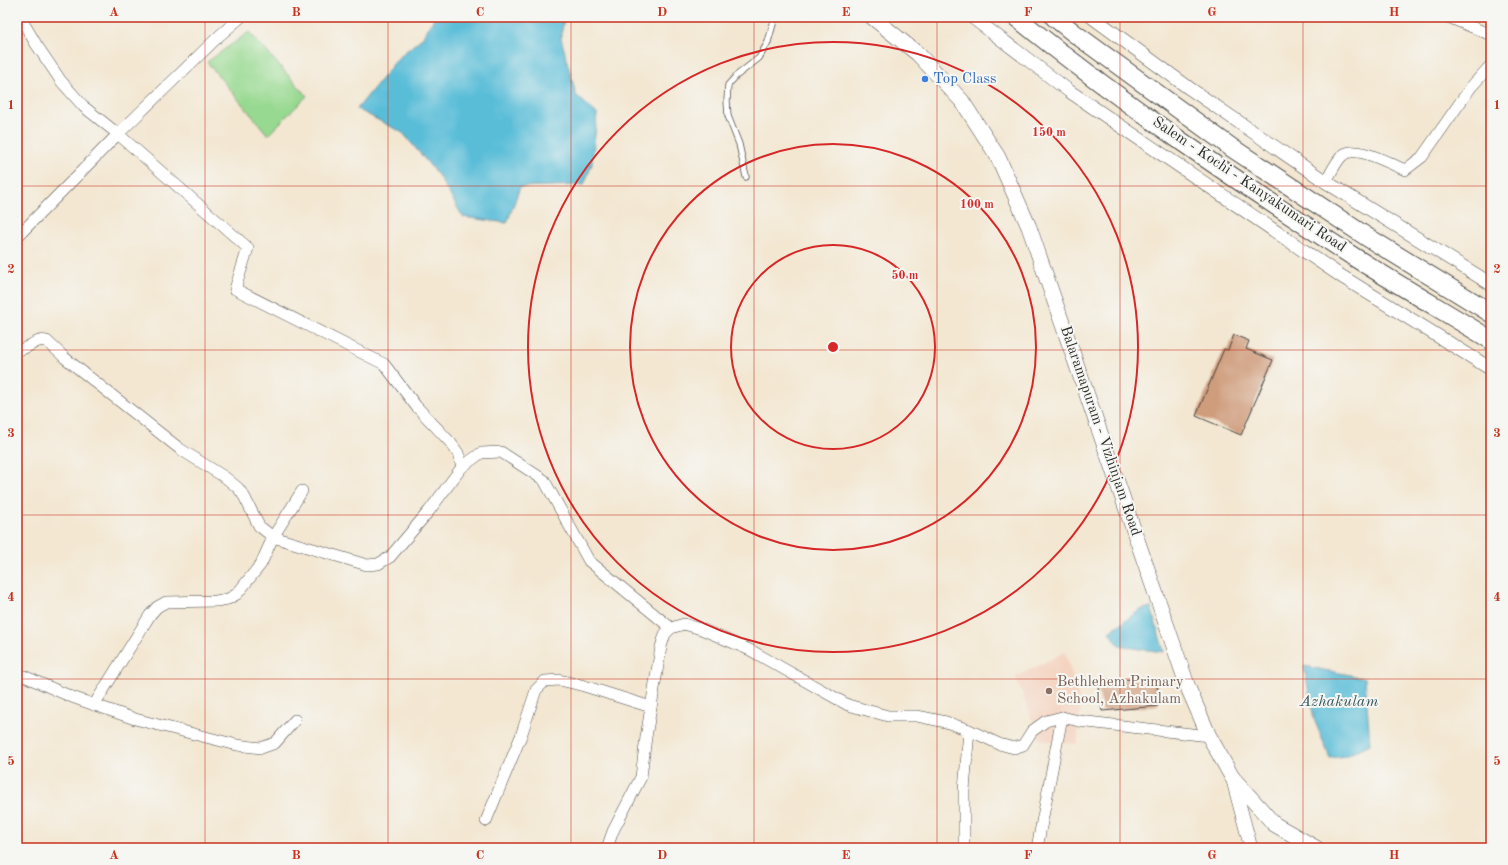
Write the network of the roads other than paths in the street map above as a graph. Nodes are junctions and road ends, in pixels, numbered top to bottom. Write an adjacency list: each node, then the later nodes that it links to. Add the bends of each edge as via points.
1 (20, 17): 12 (street, via 61,81 84,107)
2 (241, 17): 12 (street)
3 (774, 17): 13 (lane, via 768,42 759,58 728,85 728,116 739,144)
4 (872, 17): 31 (main road, Balaramapuram - Vizhinjam Road, via 918,54 962,101 998,157 1029,227 1189,690)
5 (972, 17): 20 (street, via 1069,91 1341,276)
6 (1016, 17): 18 (highway, Salem - Kochi - Kanyakumari Road, via 1218,168 1355,257)
7 (1054, 17): 17 (highway, Salem - Kochi - Kanyakumari Road, via 1232,148 1367,237)
8 (1092, 17): 14 (street, via 1189,88)
9 (1448, 17): 10 (street)
10 (1491, 35)
11 (1491, 65): 14 (street, via 1471,87 1422,157 1413,165 1405,170 1366,154 1353,152 1343,155)
12 (118, 134): 15 (street); 21 (street, via 248,248 235,289 384,364 416,406 450,442 458,453)
13 (746, 177)
14 (1326, 182): 16 (street)
15 (17, 237)
16 (1491, 284)
17 (1491, 313)
18 (1491, 340)
19 (17, 350): 23 (street, via 23,350 34,342 46,341 180,449 238,488 260,526)
20 (1491, 369)
21 (462, 467): 23 (street, via 390,557 378,564 367,565); 24 (street, via 481,452 501,452 544,480 589,561)
22 (302, 491): 23 (street)
23 (273, 537): 26 (street, via 261,564 237,594 216,601 166,602 157,608 150,615)
24 (671, 628): 27 (street, via 665,634 661,647); 30 (street, via 684,624 750,650 848,705 888,716 917,716)
25 (17, 673): 26 (street)
26 (94, 705): 29 (street, via 142,721 237,745 261,748 275,743)
27 (651, 707): 33 (street, via 581,685 559,680 545,682 536,690 521,736); 34 (street, via 641,777)
28 (1062, 717): 30 (street, via 1046,721 1032,731 1023,745 1014,748); 31 (street); 36 (street)
29 (295, 720)
30 (969, 730): 35 (street, via 964,790)
31 (1209, 736): 32 (main road, Balaramapuram - Vizhinjam Road)
32 (1232, 777): 37 (street); 38 (main road, Balaramapuram - Vizhinjam Road, via 1274,824)
33 (486, 821)
34 (607, 848)
35 (964, 848)
36 (1037, 848)
37 (1251, 848)
38 (1316, 848)

